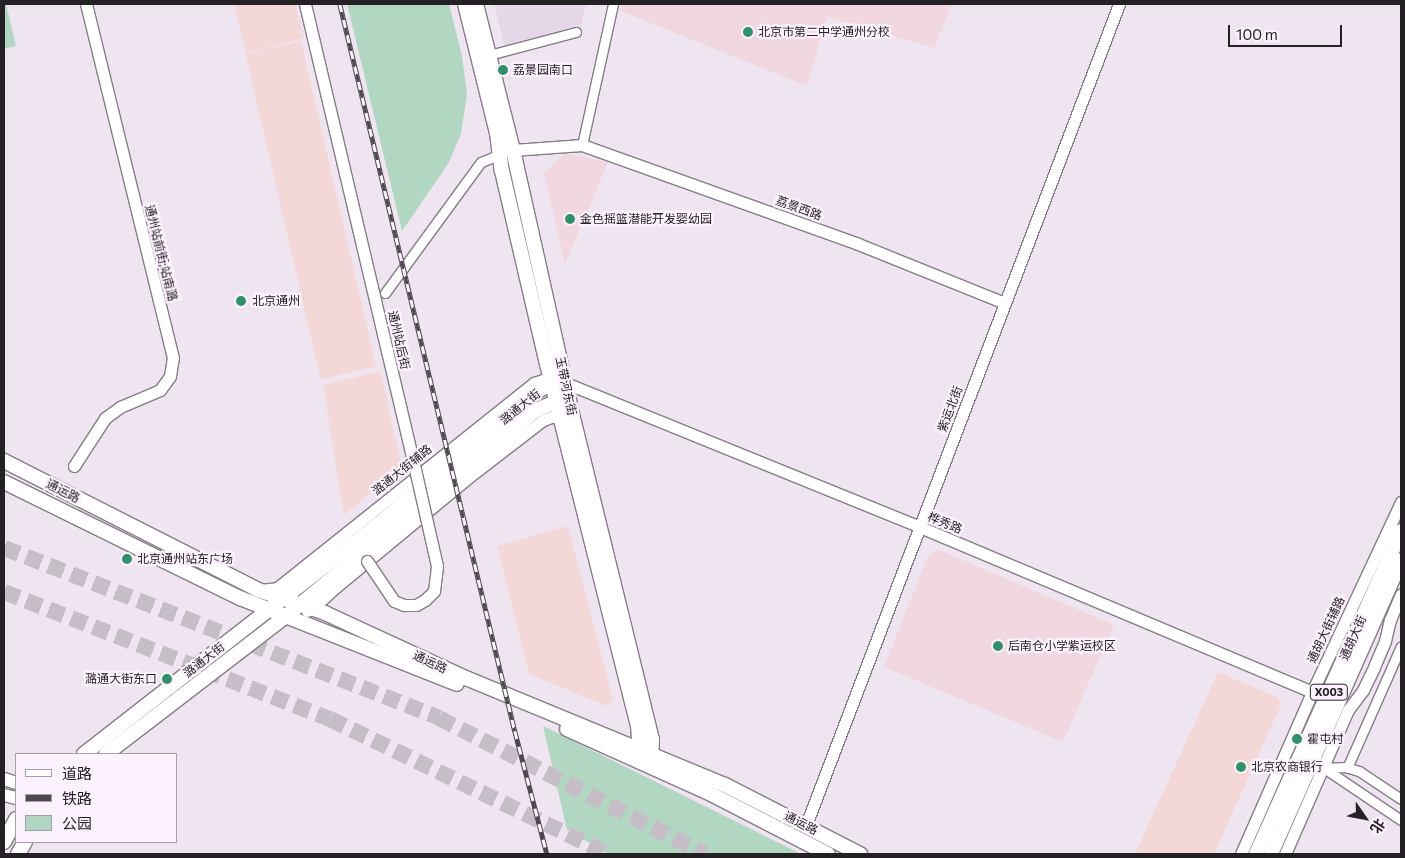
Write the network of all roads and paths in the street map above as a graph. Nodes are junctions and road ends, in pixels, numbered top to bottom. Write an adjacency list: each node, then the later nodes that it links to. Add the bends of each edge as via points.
1 (86, 4): 17 (street, 通州站前街;站南潞, via 172,358 170,376 160,390 120,407 105,418)
2 (305, 4): 22 (street, 通州站后街, bridge, via 438,566 434,591 416,605 394,601)
3 (465, 4): 10 (main road, 玉带河东街)
4 (476, 4): 8 (main road, 玉带河东街)
5 (613, 4): 9 (street)
6 (1119, 4): 12 (street, 紫运北街)
7 (576, 32): 8 (street)
8 (489, 55): 10 (main road, 玉带河东街)
9 (582, 145): 10 (street, 荔景西路); 12 (street, 荔景西路, via 858,244)
10 (507, 152): 11 (street, via 481,162); 13 (main road, 玉带河东街, via 505,180)
11 (385, 293)
12 (1005, 303): 20 (street, 紫运北街)
13 (556, 381): 14 (main road, 玉带河东街); 20 (street, 桦秀路); 24 (street, 潞通大街辅路, via 534,383 276,588); 26 (main road, 潞通大街, via 536,392 386,518); 34 (main road, 玉带河东街, via 652,738)
14 (556, 402): 15 (main road, 玉带河东街); 27 (main road, 潞通大街, via 536,410)
15 (563, 422): 22 (street, via 554,416 543,420); 34 (main road, 玉带河东街)
16 (4, 461): 24 (main road, 通运路)
17 (74, 466)
18 (4, 482): 28 (main road, 通运路, via 186,573)
19 (1401, 502): 31 (street, 通胡大街辅路)
20 (920, 527): 31 (street, 桦秀路); 41 (street, 紫运北街)
21 (1401, 531): 48 (main road, 通胡大街 / X003)
22 (367, 561): 27 (street)
23 (1401, 561): 35 (main road, 通胡大街 / X003)
24 (258, 590): 26 (main road, 通运路)
25 (1401, 594): 36 (street, via 1374,666 1363,690 1348,710)
26 (282, 599): 27 (main road, 通运路); 28 (main road, 潞通大街)
27 (306, 607): 29 (main road, 潞通大街); 34 (main road, 通运路)
28 (270, 609): 29 (main road, 通运路); 32 (main road, 潞通大街)
29 (286, 616): 33 (main road, 潞通大街); 34 (main road, 通运路)
30 (1401, 646): 37 (street)
31 (1312, 692): 47 (street, 通胡大街辅路)
32 (85, 753)
33 (107, 753)
34 (646, 759): 41 (main road, 通运路, via 725,785); 45 (main road, 通运路)
35 (1312, 760): 36 (street); 49 (main road, 通胡大街 / X003)
36 (1324, 768): 37 (street); 39 (street); 50 (street)
37 (1347, 768): 38 (street, via 1359,771)
38 (1401, 799)
39 (1401, 820)
40 (15, 821): 42 (main road)
41 (806, 825): 46 (main road, 通运路)
42 (4, 842)
43 (24, 843): 44 (main road)
44 (18, 854)
45 (828, 854)
46 (860, 854)
47 (1241, 854)
48 (1256, 854)
49 (1271, 854)
50 (1285, 854)

